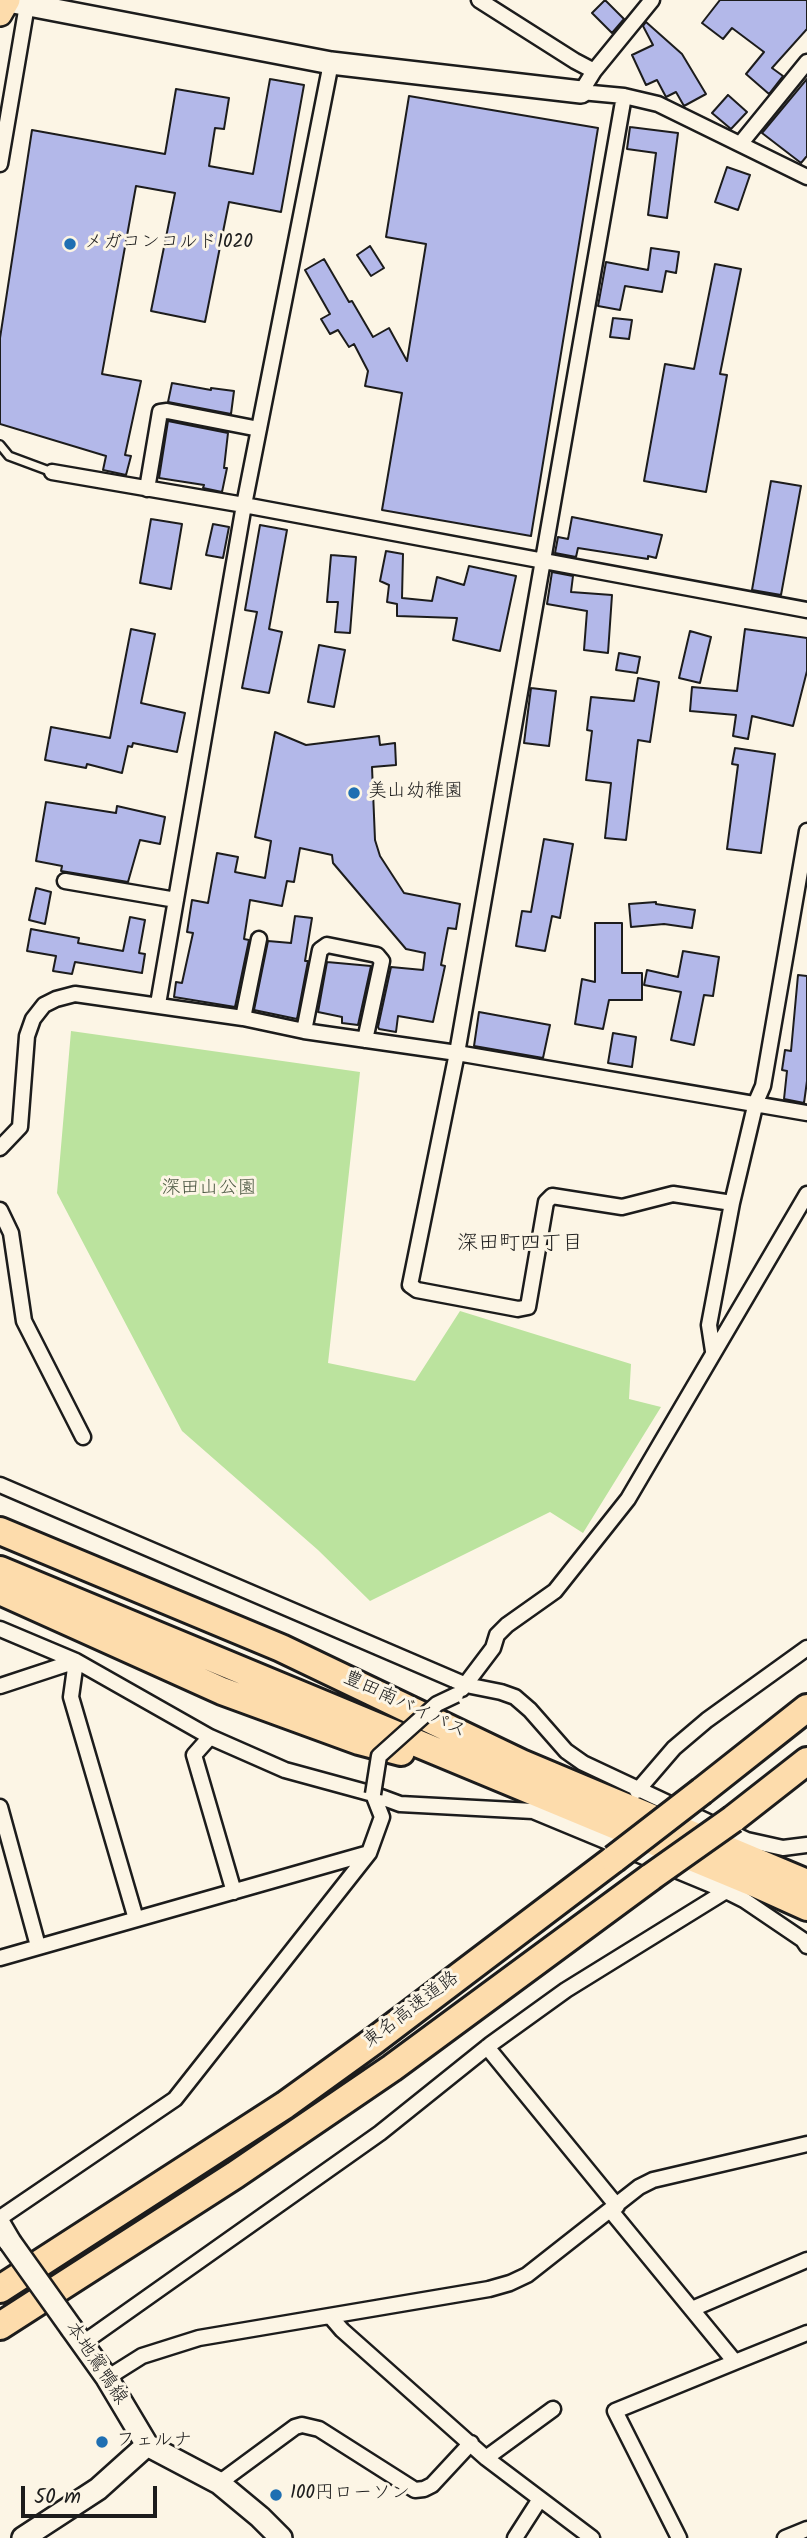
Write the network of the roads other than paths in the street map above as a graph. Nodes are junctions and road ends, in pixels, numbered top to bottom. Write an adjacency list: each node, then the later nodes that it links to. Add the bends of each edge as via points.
1 (479, 0): 7 (street)
2 (652, 0): 7 (street)
3 (12, 1): 4 (main road); 6 (street); 11 (street)
4 (0, 14)
5 (807, 62): 10 (street)
6 (331, 63): 8 (street); 13 (street)
7 (594, 71): 8 (street)
8 (581, 92): 9 (street)
9 (624, 96): 10 (street, via 658,104); 18 (street)
10 (741, 143): 12 (street)
11 (0, 164)
12 (807, 177)
13 (259, 429): 16 (street, via 160,412); 17 (street)
14 (0, 445): 15 (lane, via 9,456)
15 (51, 472): 16 (street)
16 (147, 489): 17 (street)
17 (244, 505): 18 (street); 22 (street)
18 (542, 560): 19 (street); 28 (street)
19 (807, 610)
20 (807, 831): 29 (street, via 763,1086)
21 (65, 881): 22 (street)
22 (176, 900): 24 (street)
23 (259, 939): 25 (street)
24 (158, 1004): 25 (street); 31 (street, via 75,994 44,1005 27,1036 20,1127)
25 (243, 1018): 26 (street)
26 (304, 1031): 27 (street); 27 (street, via 320,950 327,946 377,955 382,961)
27 (365, 1040): 28 (street)
28 (457, 1053): 29 (street); 33 (street, via 410,1285 417,1290 528,1307 546,1202 552,1196 622,1207 673,1194)
29 (756, 1102): 30 (street); 33 (street)
30 (807, 1113)
31 (0, 1148)
32 (807, 1194): 35 (street)
33 (733, 1203): 35 (street, via 709,1325)
34 (0, 1210): 36 (street, via 11,1233 24,1321)
35 (713, 1351): 46 (street, via 628,1499 555,1591 497,1635 493,1648)
36 (83, 1437)
37 (0, 1485): 46 (street)
38 (0, 1512): 48 (highway, via 179,1587 375,1683)
39 (0, 1531): 48 (highway, 豊田南バイパス, via 281,1648)
40 (0, 1570): 51 (highway, 豊田南バイパス)
41 (0, 1591): 51 (highway, via 234,1695 359,1741)
42 (0, 1629): 44 (street)
43 (807, 1648): 52 (street, via 706,1720)
44 (76, 1661): 45 (street); 49 (street); 61 (street, via 71,1697)
45 (0, 1686)
46 (461, 1690): 52 (street, via 515,1697 566,1751); 53 (street, bridge, via 437,1704 379,1756)
47 (807, 1709): 71 (highway, 東名高速道路, bridge, via 285,2105)
48 (436, 1722): 57 (highway, 豊田南バイパス, via 521,1763)
49 (211, 1737): 53 (street, via 285,1770); 59 (street, via 194,1755)
50 (807, 1761): 74 (highway, 東名高速道路, bridge, via 392,2068)
51 (482, 1770): 60 (highway, 豊田南バイパス)
52 (637, 1791): 55 (street, via 747,1840 783,1848)
53 (373, 1794): 56 (street, via 382,1816); 58 (street, via 400,1804 533,1811)
54 (0, 1807): 62 (street)
55 (807, 1845)
56 (369, 1853): 59 (street); 68 (street, via 175,2099)
57 (807, 1883)
58 (726, 1891): 63 (street); 65 (street, via 566,1990)
59 (234, 1892): 61 (street)
60 (807, 1907)
61 (136, 1920): 62 (street)
62 (38, 1946): 64 (street)
63 (807, 1946)
64 (0, 1958)
65 (487, 2046): 67 (street); 76 (street, via 380,2133)
66 (807, 2144): 67 (street, via 653,2180)
67 (614, 2209): 72 (street); 73 (street, via 510,2283)
68 (0, 2218)
69 (5, 2233): 76 (street, 本地鴛鴨線, bridge)
70 (807, 2260): 72 (street)
71 (0, 2289)
72 (692, 2309): 77 (street)
73 (330, 2316): 78 (street, via 199,2338 142,2356); 80 (street)
74 (4, 2324)
75 (807, 2333): 77 (street)
76 (77, 2336): 78 (street, 本地鴛鴨線)
77 (735, 2362): 90 (street, via 615,2411)
78 (107, 2378): 81 (street, 本地鴛鴨線)
79 (553, 2409): 82 (street)
80 (471, 2443): 82 (street); 83 (street, via 432,2485 415,2490 319,2429 302,2425)
81 (147, 2445): 83 (street); 86 (street, via 98,2489)
82 (486, 2458): 84 (street)
83 (219, 2483): 87 (street)
84 (540, 2499): 88 (street); 89 (street)
85 (807, 2529): 91 (street)
86 (23, 2538)
87 (281, 2538)
88 (515, 2538)
89 (592, 2538)
90 (679, 2538)
91 (785, 2538)

